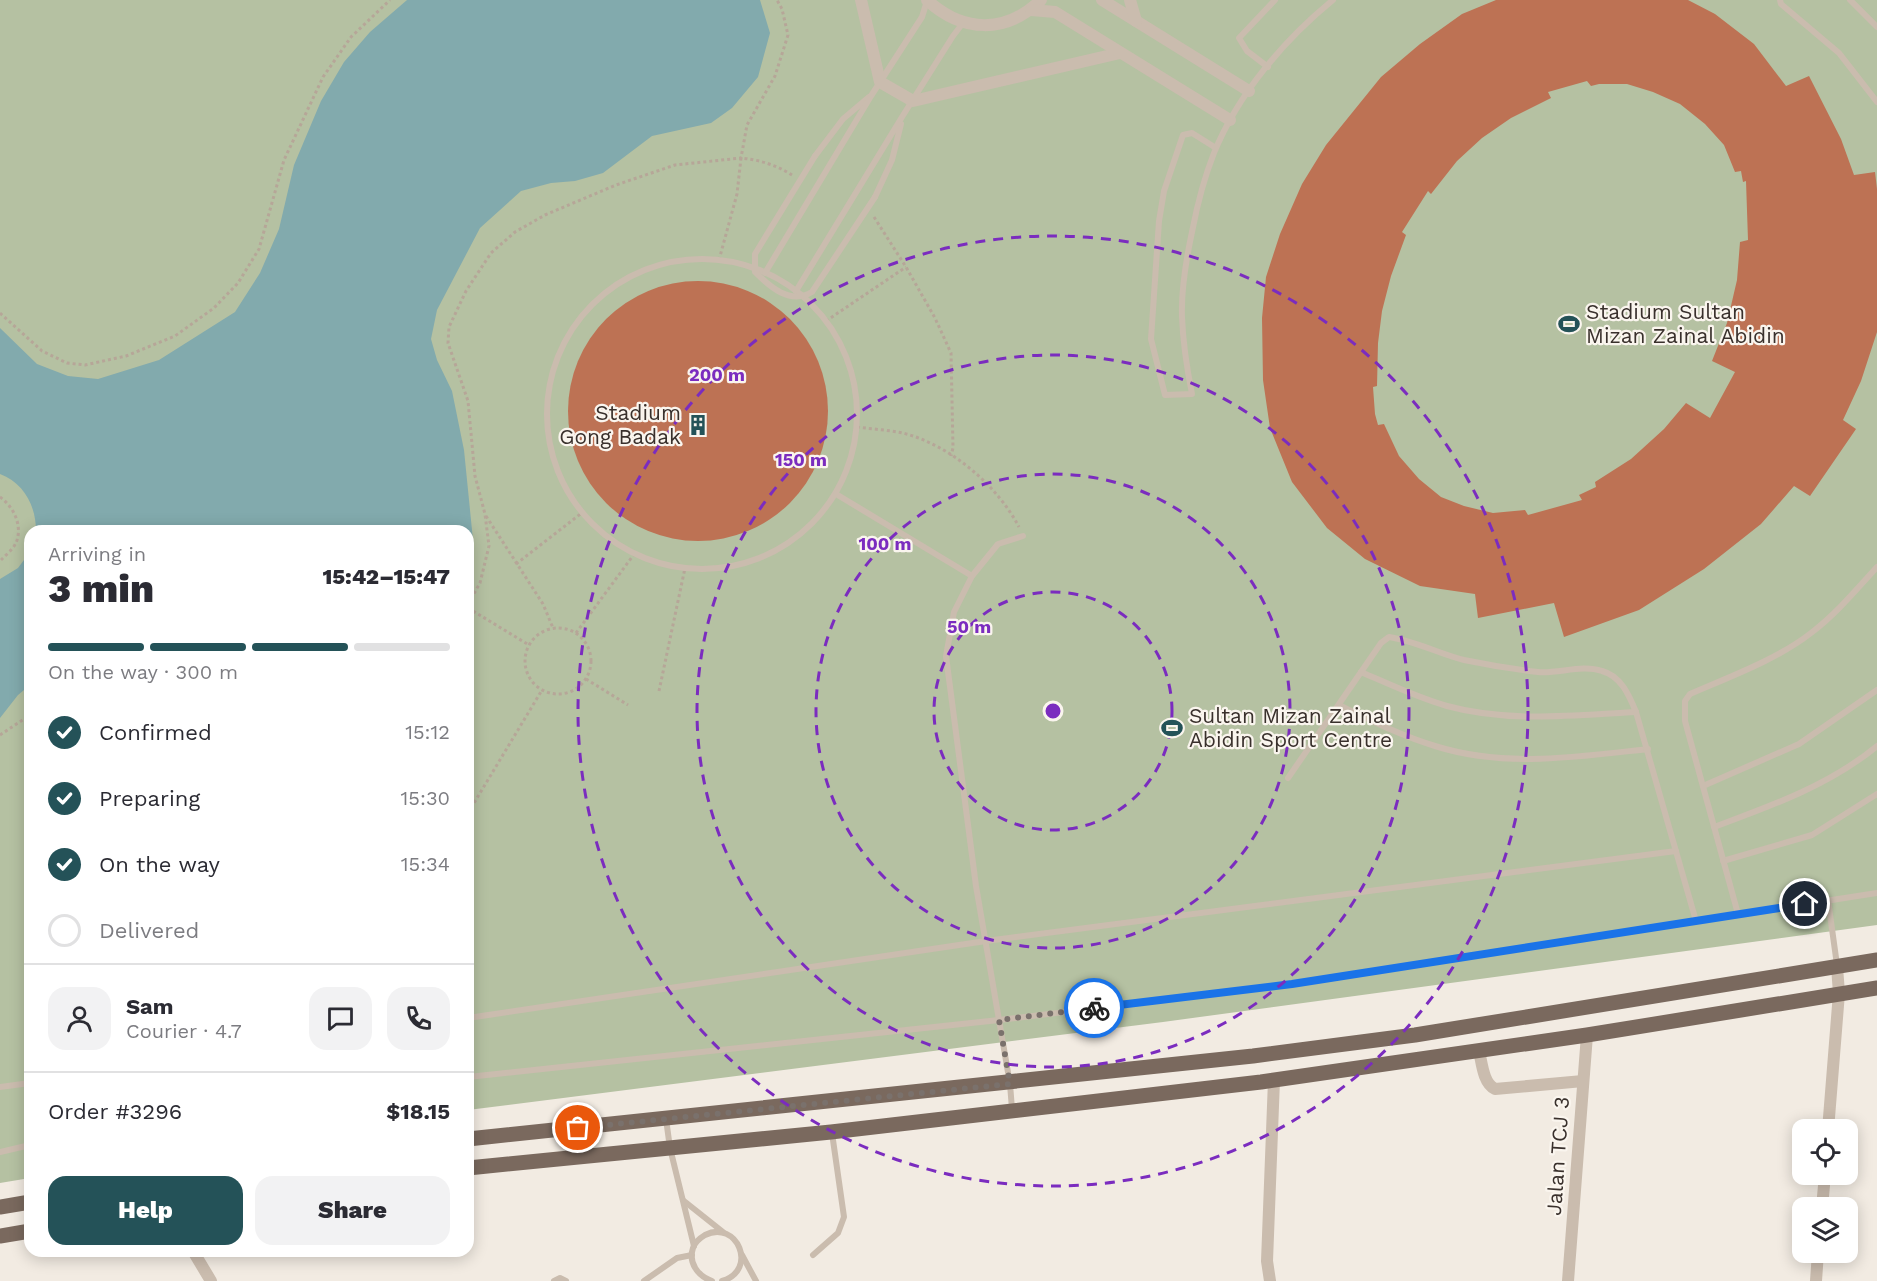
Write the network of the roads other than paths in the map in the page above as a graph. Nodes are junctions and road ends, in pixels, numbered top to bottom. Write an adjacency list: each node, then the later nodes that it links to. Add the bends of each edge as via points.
1 (861, 0): 16 (street)
2 (927, 0): 12 (street); 16 (lane, via 921,17)
3 (1041, 0): 10 (street)
4 (1102, 0): 11 (street)
5 (1130, 0): 11 (street)
6 (1275, 0): 15 (lane, via 1239,38 1247,51)
7 (1333, 0): 15 (lane, via 1307,21)
8 (1780, 0): 20 (lane, via 1839,53)
9 (1850, 0): 13 (lane)
10 (1031, 10): 12 (street, via 998,25); 14 (street, via 1055,12)
11 (1136, 21): 17 (street)
12 (963, 23): 19 (lane)
13 (1877, 27)
14 (1120, 53): 19 (street); 22 (street)
15 (1268, 67): 17 (lane)
16 (880, 82): 18 (lane); 19 (street)
17 (1249, 91): 22 (lane)
18 (872, 96): 21 (lane, bridge, via 843,119 815,156 755,254 754,272 765,282 798,298 812,292 875,197 892,160); 24 (lane)
19 (913, 101): 21 (lane)
20 (1877, 102)
21 (902, 117): 25 (lane)
22 (1230, 120): 23 (lane)
23 (1216, 148): 23 (lane, via 1184,267 1184,352 1192,394 1165,395 1151,339 1164,191 1183,135 1192,133)
24 (765, 273): 25 (lane); 26 (lane, via 719,260 684,260 650,268 604,293 580,318 562,347 548,406 551,450 563,482 583,512 607,535 635,553 685,568 725,567 764,556 805,531)
25 (796, 291): 26 (lane, via 826,321 845,353 856,390 857,427 852,455)
26 (836, 494): 29 (lane)
27 (1023, 536): 29 (lane, via 998,544)
28 (1877, 567): 37 (lane, via 1810,634 1761,663 1690,694 1685,701 1685,721)
29 (972, 576): 46 (lane, via 954,612 946,657)
30 (1361, 672): 32 (lane); 33 (lane, via 1439,703 1494,715); 33 (lane, via 1389,637 1463,660 1540,672 1603,671 1619,681)
31 (1877, 690): 37 (lane, via 1799,744)
32 (1339, 705): 35 (lane, via 1405,736 1487,757 1546,760); 36 (lane)
33 (1636, 712): 35 (lane)
34 (1877, 746): 39 (lane, via 1858,761 1780,803)
35 (1648, 749): 40 (lane)
36 (1288, 778)
37 (1703, 786): 39 (lane)
38 (1877, 794): 41 (lane, via 1812,835)
39 (1714, 827): 41 (lane)
40 (1676, 851): 45 (lane); 46 (lane)
41 (1723, 861): 44 (lane)
42 (1877, 893): 43 (lane)
43 (1828, 900): 44 (lane); 48 (lane)
44 (1738, 914): 45 (lane)
45 (1696, 921): 52 (lane, via 1292,984)
46 (986, 941): 51 (lane); 52 (lane)
47 (1877, 960): 48 (main road)
48 (1837, 967): 50 (street); 59 (main road, via 1403,1036)
49 (1877, 988): 50 (main road)
50 (1839, 993): 53 (main road); 63 (street)
51 (474, 1017)
52 (999, 1020): 55 (lane); 59 (lane)
53 (1587, 1035): 54 (main road); 57 (street, Jalan TCJ 3)
54 (1479, 1051): 56 (main road); 57 (street, via 1486,1081 1496,1089)
55 (474, 1076)
56 (1274, 1080): 61 (main road); 89 (street)
57 (1583, 1081): 90 (street, Jalan TCJ 3)
58 (24, 1084): 60 (lane)
59 (1010, 1084): 61 (lane); 62 (main road)
60 (0, 1087)
61 (1012, 1113): 64 (main road)
62 (666, 1119): 65 (main road); 67 (lane)
63 (1829, 1119)
64 (831, 1132): 67 (main road); 79 (lane, via 844,1217 838,1233)
65 (474, 1138)
66 (24, 1146): 68 (lane)
67 (670, 1148): 69 (main road); 70 (lane)
68 (0, 1152)
69 (474, 1167)
70 (683, 1201): 74 (lane); 76 (lane)
71 (24, 1203): 72 (main road)
72 (0, 1207)
73 (24, 1232): 75 (main road)
74 (725, 1233): 76 (lane, via 711,1232); 77 (lane, via 736,1241)
75 (0, 1236)
76 (694, 1246): 78 (lane)
77 (741, 1254): 87 (lane, via 739,1269); 88 (lane)
78 (692, 1255): 85 (lane, via 676,1258); 86 (lane, via 699,1275)
79 (813, 1255)
80 (197, 1257): 82 (street)
81 (1817, 1263): 91 (street)
82 (211, 1281)
83 (554, 1281): 84 (lane)
84 (566, 1281)
85 (644, 1281)
86 (712, 1281)
87 (722, 1281)
88 (756, 1281)
89 (1269, 1281)
90 (1568, 1281)
91 (1816, 1281)

